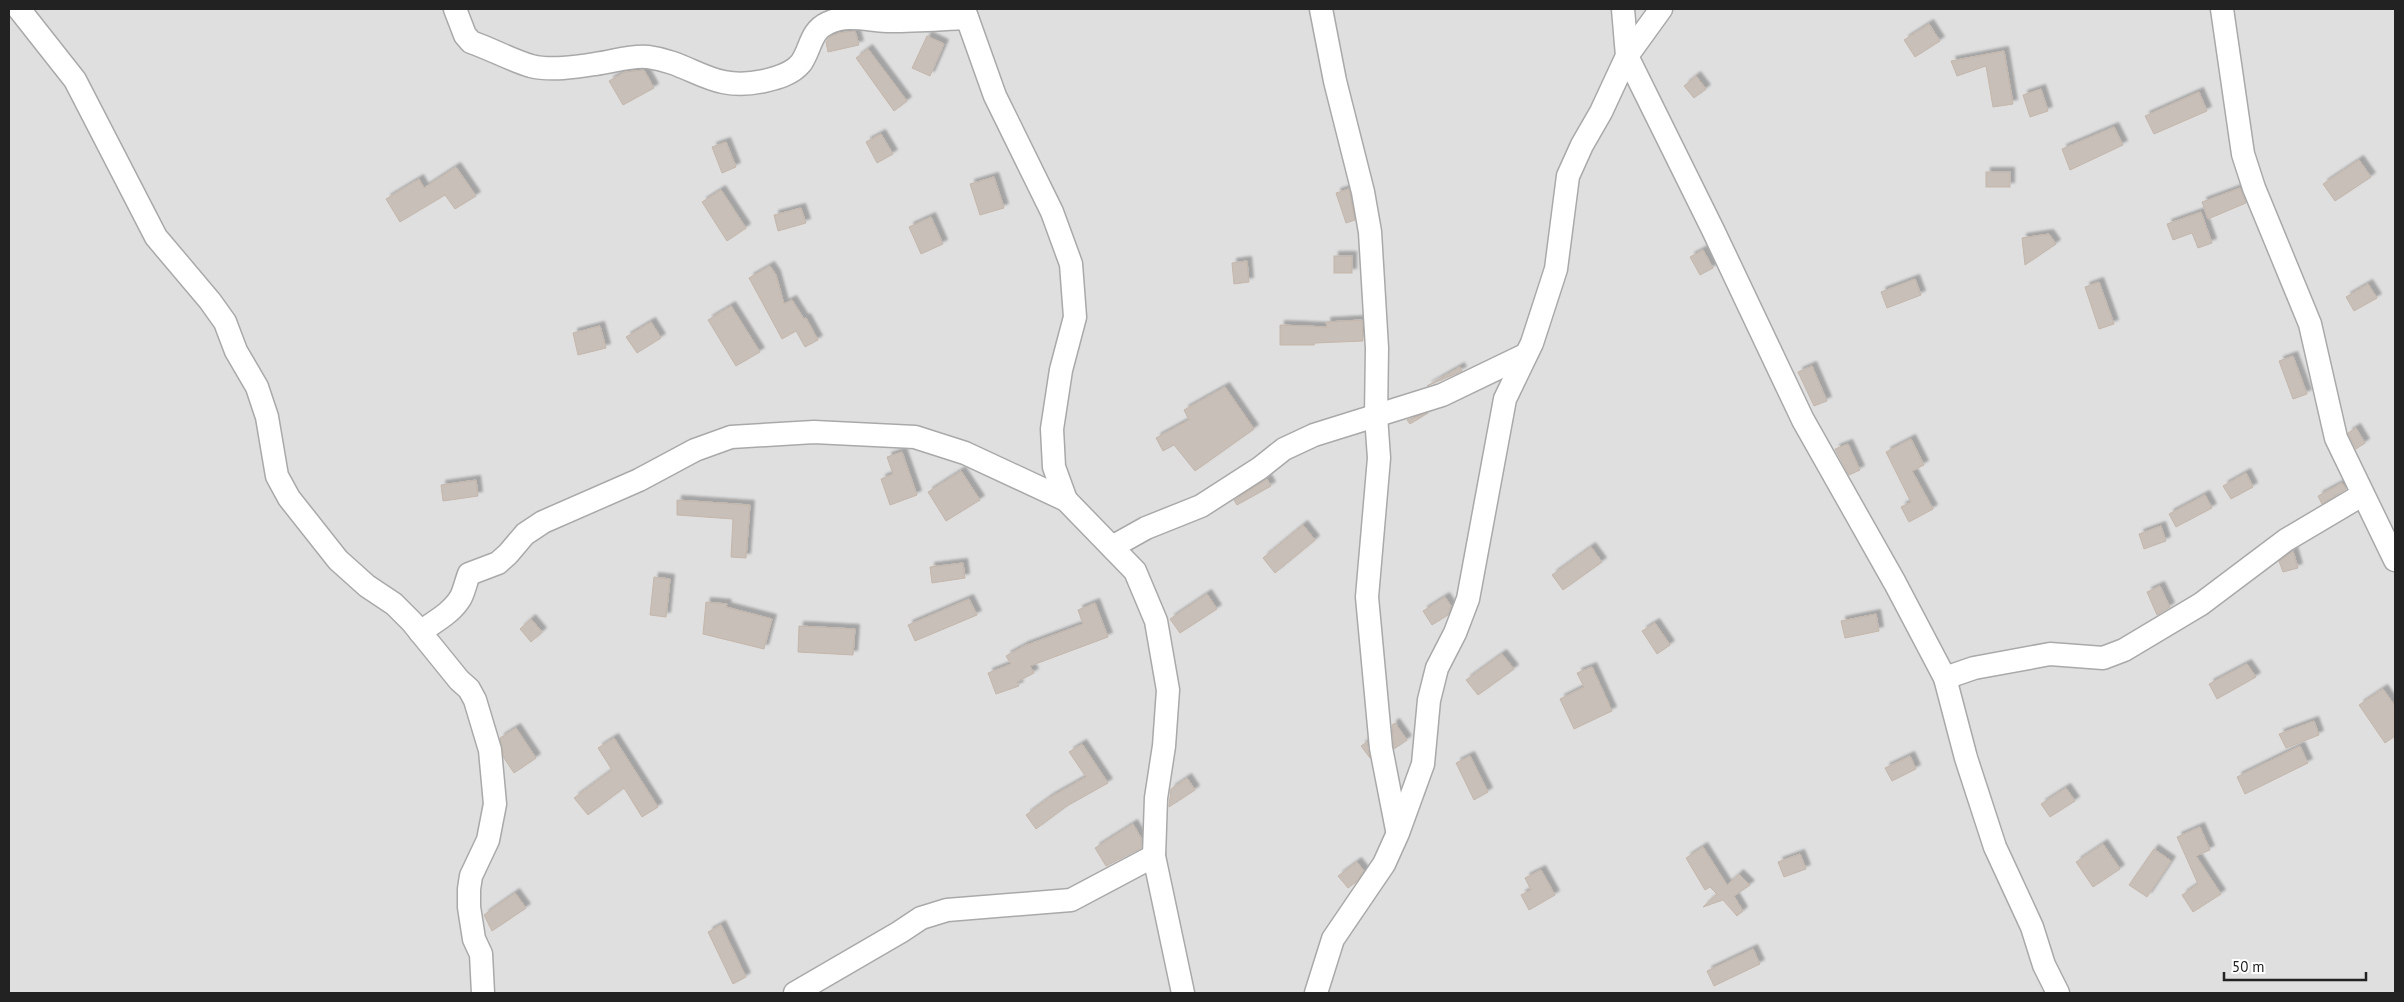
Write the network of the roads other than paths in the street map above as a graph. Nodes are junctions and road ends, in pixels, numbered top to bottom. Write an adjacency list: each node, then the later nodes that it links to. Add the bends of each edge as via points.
1 (19, 9): 15 (street, via 75,80 156,237 225,322 236,351 257,387 267,417 278,476 289,498 338,560 367,586 394,604)
2 (456, 9): 7 (street, via 465,35 471,42 532,66 586,65 646,57 669,61 717,82 736,85 787,74 801,63 816,32 828,23 850,17 890,21)
3 (1321, 9): 10 (street, via 1370,232 1377,348)
4 (1622, 9): 8 (street)
5 (1660, 9): 8 (street)
6 (2222, 9): 11 (street, via 2244,154 2254,188 2310,324 2336,438)
7 (966, 13): 12 (street, via 995,96 1052,212 1071,264 1075,317 1061,370 1052,429 1054,467)
8 (1626, 56): 9 (street, via 1568,176 1556,269); 16 (street, via 1718,239 1803,420)
9 (1526, 355): 10 (street, via 1442,394); 17 (street, via 1505,399 1468,599 1437,668 1429,700 1423,764)
10 (1376, 416): 13 (street, via 1314,435 1284,449 1202,506 1146,528); 17 (street, via 1380,458 1367,597 1381,748)
11 (2362, 495): 14 (street); 16 (street, via 2286,540 2201,604 2124,650 2102,658 2050,654 1974,668)
12 (1066, 500): 13 (street); 15 (street, via 965,453 915,437 814,432 731,437 695,450 639,480 543,522 525,534 498,563 469,574 462,596)
13 (1112, 548): 18 (street, via 1135,572 1156,621 1168,690 1156,798)
14 (2395, 560)
15 (420, 632): 19 (street, via 469,689 490,750 495,804 493,822 471,876 469,889 474,940 481,954)
16 (1945, 678): 23 (street, via 1994,847 2032,926 2044,965)
17 (1398, 833): 22 (street, via 1384,864 1333,939)
18 (1154, 856): 20 (street, via 1072,900 946,910 921,918); 21 (street)
19 (483, 993)
20 (795, 993)
21 (1183, 993)
22 (1316, 993)
23 (2058, 993)

